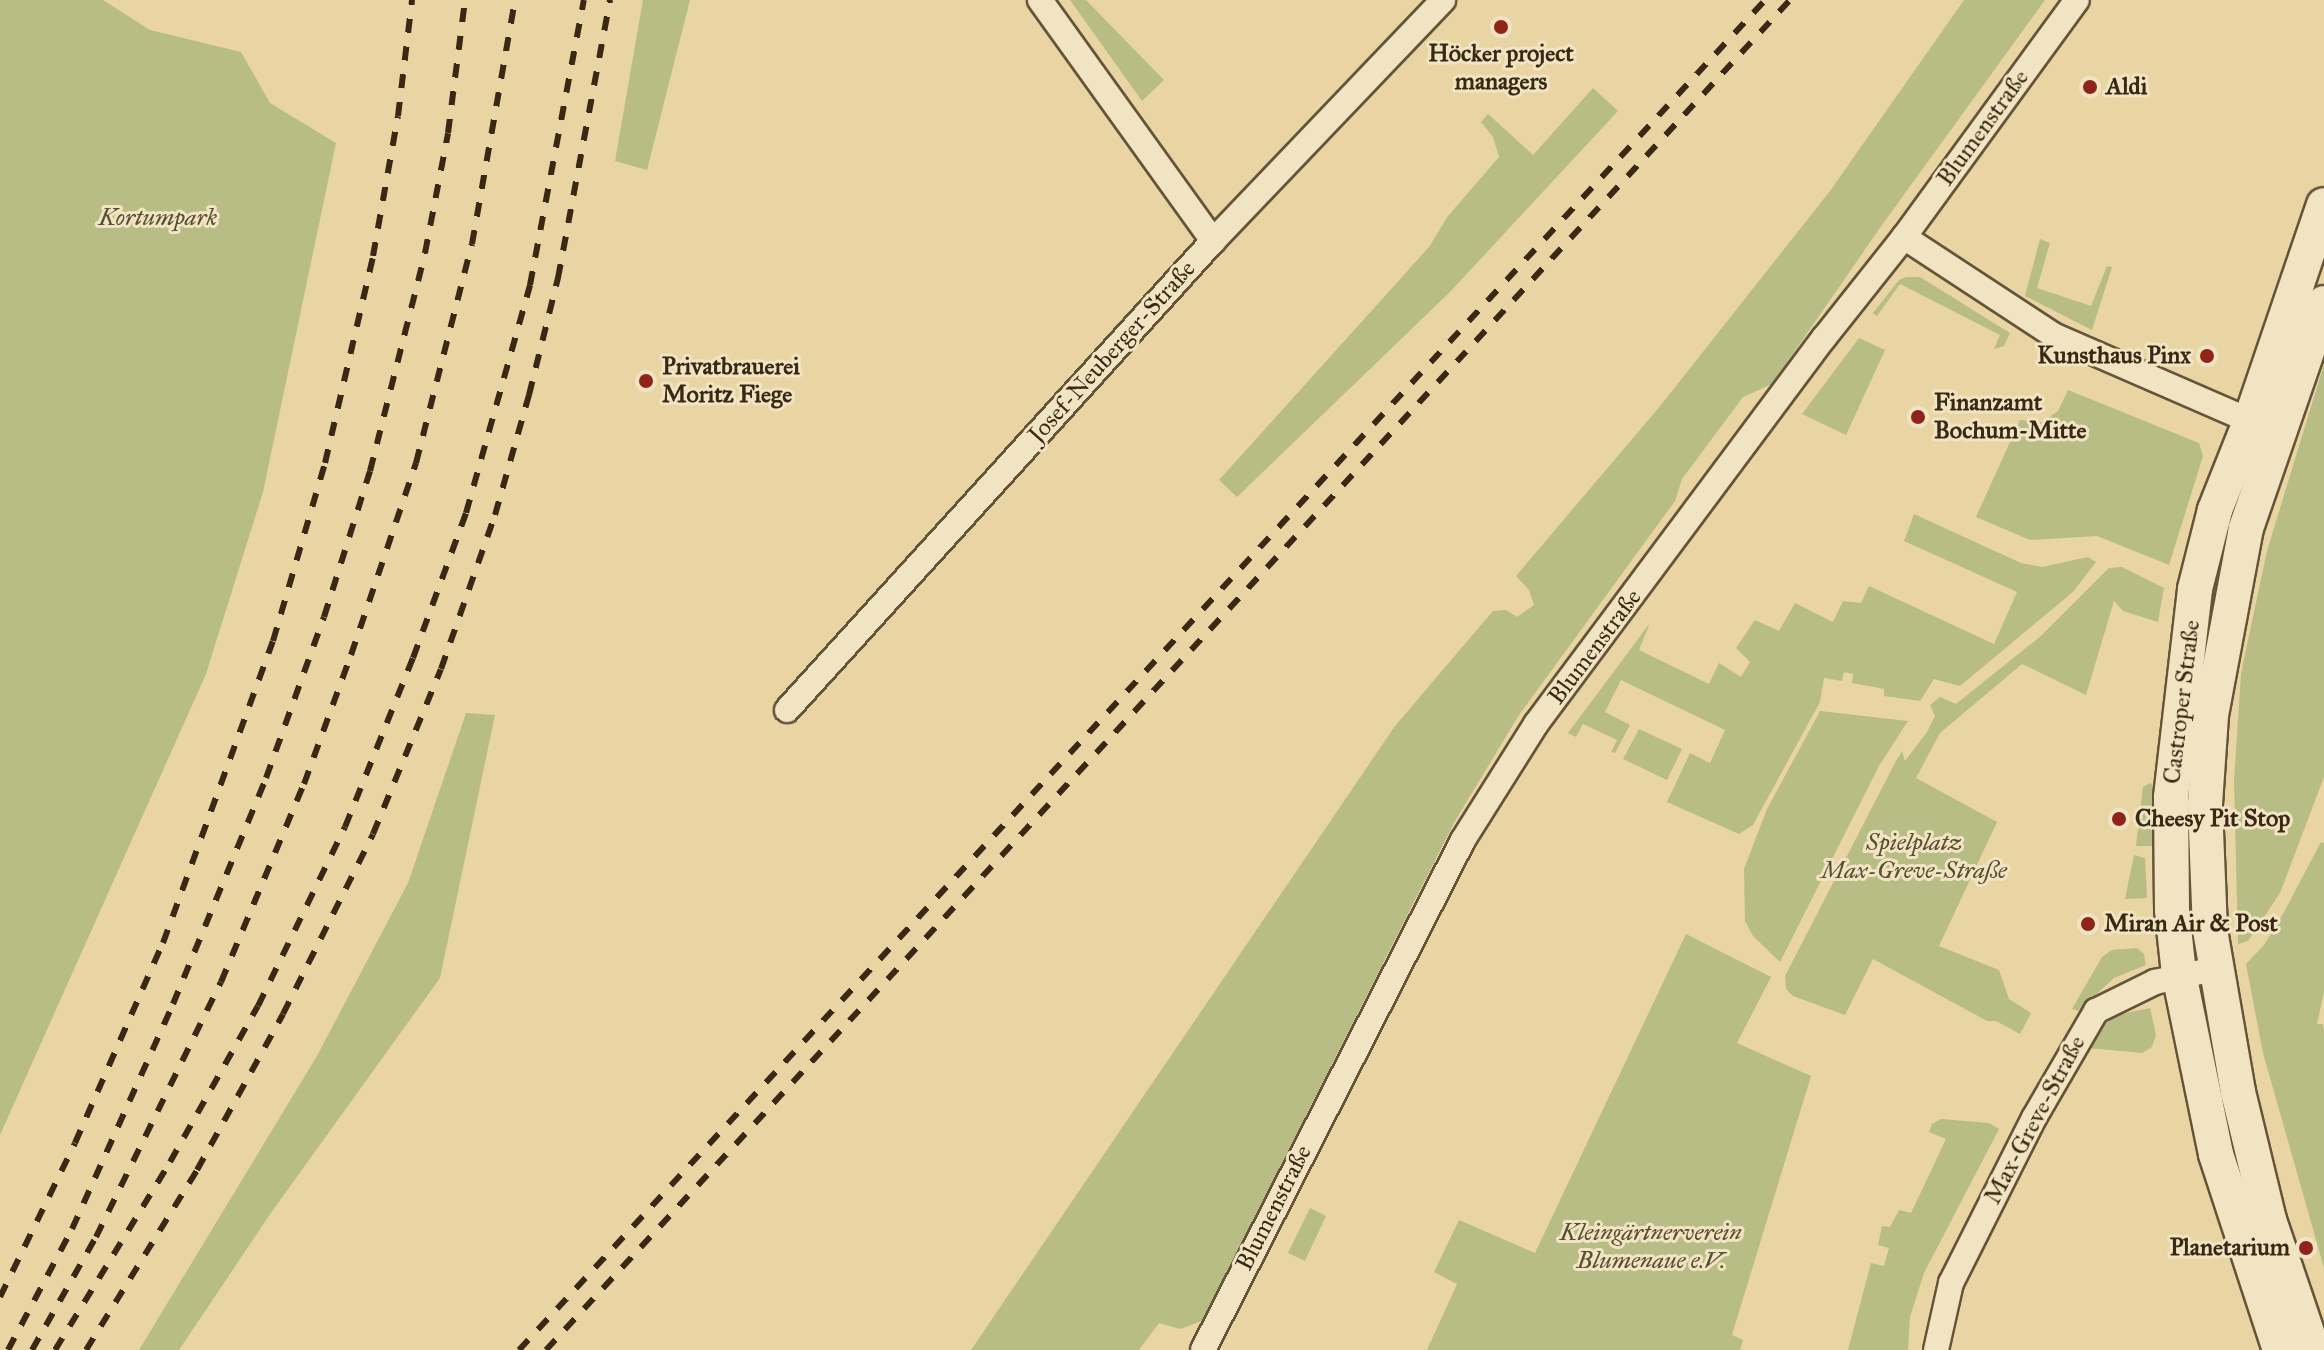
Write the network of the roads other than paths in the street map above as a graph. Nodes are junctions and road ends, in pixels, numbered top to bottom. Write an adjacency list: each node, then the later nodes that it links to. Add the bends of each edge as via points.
1 (1040, 0): 6 (street)
2 (1443, 0): 6 (street, Josef-Neuberger-Straße)
3 (2077, 0): 5 (street, Blumenstraße)
4 (2324, 205): 8 (main road, Castroper Straße)
5 (1904, 237): 8 (street, via 2053,335); 12 (street, Blumenstraße, via 1536,724 1481,811)
6 (1213, 241): 9 (street, Josef-Neuberger-Straße)
7 (2324, 303): 8 (main road, Castroper Straße)
8 (2265, 428): 10 (main road, Castroper Straße, via 2211,715 2205,804); 11 (main road, Castroper Straße, via 2215,510 2191,619 2171,797 2172,910)
9 (787, 710)
10 (2214, 969): 11 (street, Max-Greve-Straße); 15 (main road, Castroper Straße, via 2269,1220)
11 (2179, 974): 13 (street, Max-Greve-Straße, via 2106,1003 2083,1029 1951,1283); 14 (main road, Castroper Straße, via 2216,1154)
12 (1203, 1350)
13 (1936, 1350)
14 (2280, 1350)
15 (2313, 1350)

